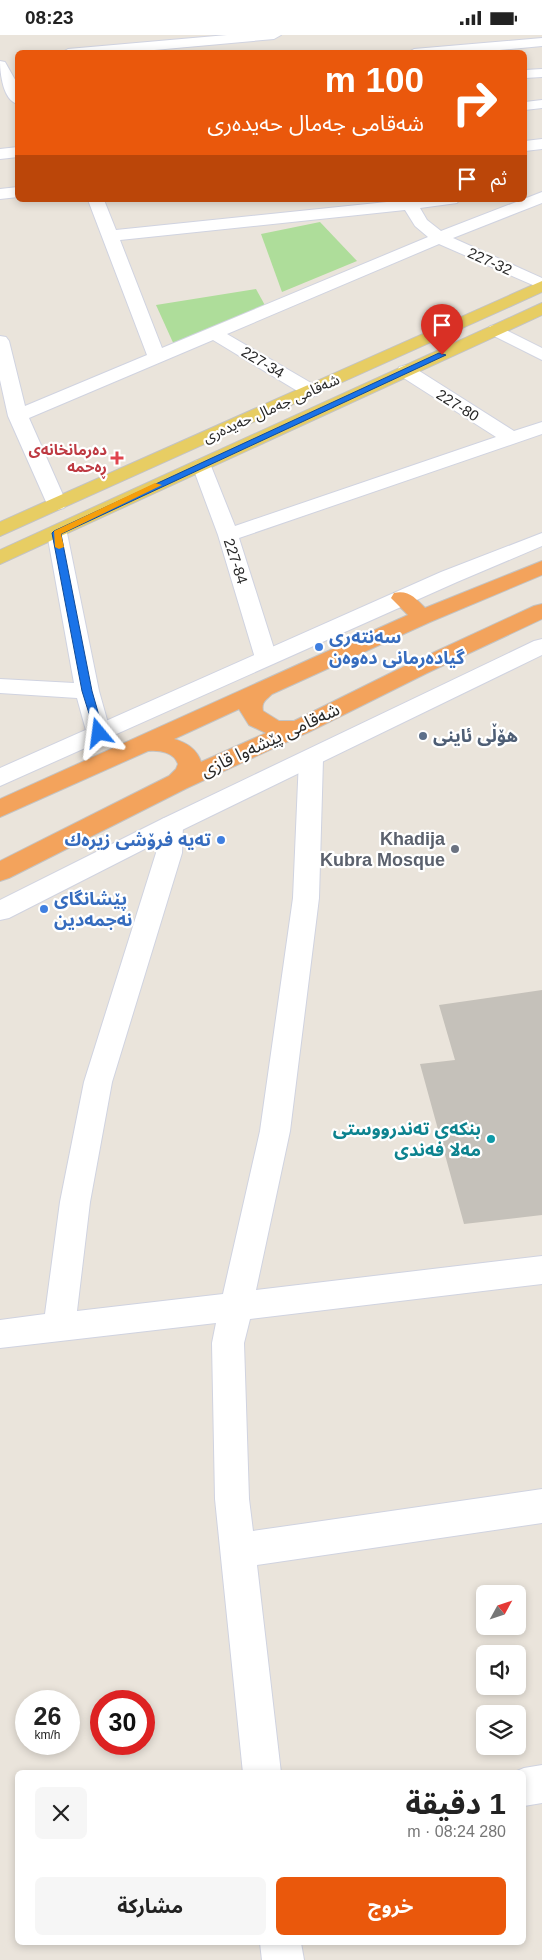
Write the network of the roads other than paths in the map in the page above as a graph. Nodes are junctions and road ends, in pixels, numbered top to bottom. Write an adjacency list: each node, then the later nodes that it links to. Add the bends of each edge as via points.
1 (274, 35): 2 (street)
2 (240, 36): 4 (street); 5 (street)
3 (542, 42): 6 (street)
4 (98, 50)
5 (251, 50)
6 (449, 50)
7 (3, 60): 10 (street)
8 (542, 73): 9 (street)
9 (527, 74)
10 (5, 86): 11 (street)
11 (15, 97)
12 (542, 104): 13 (street)
13 (527, 105)
14 (542, 144): 15 (street)
15 (527, 145)
16 (15, 153): 17 (street)
17 (0, 154)
18 (15, 192): 19 (street)
19 (0, 194)
20 (542, 197): 21 (street)
21 (527, 201)
22 (97, 202): 26 (street)
23 (430, 202): 25 (street)
24 (522, 202): 27 (street, via 491,210)
25 (409, 204): 26 (street); 27 (street, 227-32, via 421,223)
26 (110, 236): 34 (street)
27 (439, 238): 28 (street, 227-32); 31 (street)
28 (542, 285): 37 (main road, شەقامی جەمال حەیدەری)
29 (542, 308): 30 (main road, شەقامی جەمال حەیدەری)
30 (496, 330): 33 (street); 36 (main road, شەقامی جەمال حەیدەری)
31 (215, 334): 34 (street); 37 (street, 227-34)
32 (0, 341): 35 (street)
33 (542, 355)
34 (157, 358): 38 (street)
35 (3, 365): 38 (street)
36 (406, 371): 40 (street, 227-80); 41 (main road, شەقامی جەمال حەیدەری)
37 (311, 391): 42 (main road, شەقامی جەمال حەیدەری)
38 (18, 416): 42 (street)
39 (542, 428): 40 (street)
40 (511, 438): 45 (street)
41 (202, 465): 44 (main road, شەقامی جەمال حەیدەری); 45 (street, 227-84)
42 (57, 504): 43 (main road, شەقامی جەمال حەیدەری)
43 (0, 530)
44 (57, 533): 47 (main road, شەقامی جەمال حەیدەری); 56 (street)
45 (228, 535): 53 (street, 227-84)
46 (542, 539): 49 (street)
47 (0, 558)
48 (542, 567): 51 (highway)
49 (402, 598): 51 (highway); 53 (street)
50 (542, 611): 57 (highway, شەقامی پێشەوا قازی)
51 (422, 617): 55 (highway)
52 (542, 646): 60 (street)
53 (266, 658): 58 (street)
54 (0, 687): 56 (street)
55 (264, 689): 57 (highway, via 251,701 251,713 257,720 282,729); 59 (highway)
56 (87, 691): 58 (street)
57 (304, 726): 62 (highway, شەقامی پێشەوا قازی)
58 (99, 733): 61 (street)
59 (137, 745): 62 (highway, via 163,743 183,752 189,760 189,768); 63 (highway)
60 (311, 759): 64 (street); 68 (street, via 306,898 275,1131)
61 (0, 778)
62 (178, 783): 65 (highway, شەقامی پێشەوا قازی)
63 (0, 809)
64 (171, 825): 66 (street); 69 (street, via 166,861 98,1083 76,1202)
65 (0, 872)
66 (0, 911)
67 (542, 1270): 68 (street)
68 (238, 1306): 69 (street); 72 (street, via 228,1343 232,1499)
69 (59, 1327): 70 (street)
70 (0, 1333)
71 (542, 1505): 72 (street)
72 (238, 1551): 73 (street)
73 (262, 1770)
74 (542, 1784): 75 (street)
75 (526, 1787)
76 (281, 1945): 77 (street)
77 (283, 1960)

